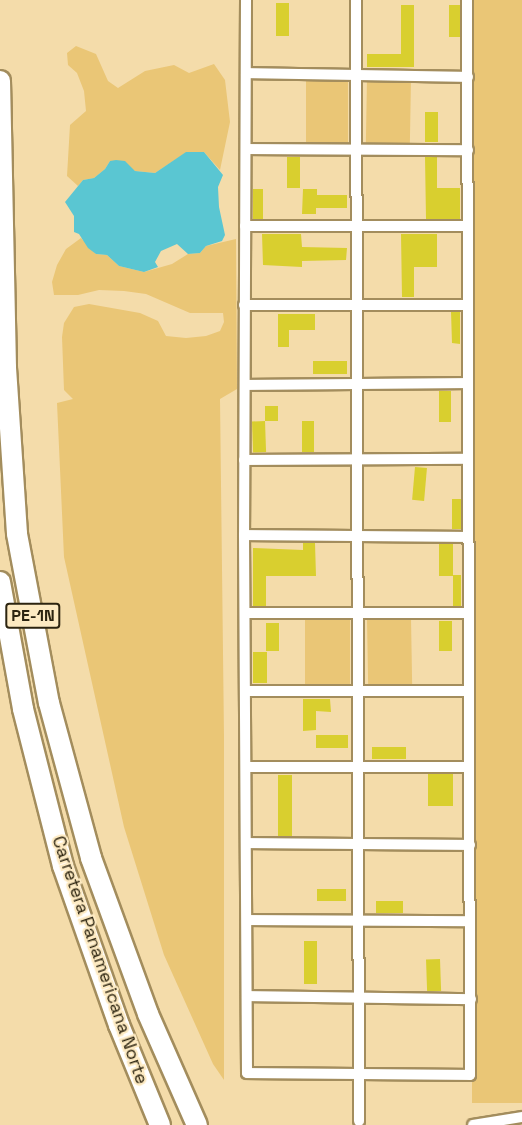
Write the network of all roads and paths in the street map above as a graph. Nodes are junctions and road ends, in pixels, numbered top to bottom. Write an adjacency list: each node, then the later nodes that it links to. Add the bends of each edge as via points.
1 (246, 0): 4 (street)
2 (356, 0): 5 (street)
3 (467, 0): 6 (street)
4 (246, 73): 5 (street); 8 (street)
5 (356, 75): 6 (street); 9 (street)
6 (468, 77): 10 (street)
7 (0, 81): 49 (highway, Carretera Panamericana Norte / PE-1N, via 6,368 18,534 49,703 91,858 148,1014)
8 (246, 149): 9 (street); 11 (street)
9 (356, 150): 10 (street); 12 (street)
10 (468, 150): 13 (street)
11 (246, 226): 12 (street); 14 (street)
12 (356, 226): 13 (street); 15 (street)
13 (468, 226): 16 (street)
14 (244, 305): 15 (street); 19 (street)
15 (357, 305): 16 (street); 18 (street)
16 (468, 305): 17 (street)
17 (468, 383): 18 (street); 21 (street)
18 (357, 384): 19 (street); 20 (street)
19 (244, 385): 22 (street)
20 (357, 459): 21 (street); 22 (street); 24 (street)
21 (468, 459): 25 (street)
22 (244, 460): 23 (street)
23 (244, 535): 24 (street); 27 (street)
24 (357, 536): 25 (street); 28 (street)
25 (468, 537): 29 (street)
26 (0, 582): 48 (highway, Carretera Panamericana Norte / PE-1N, via 23,709 63,866 119,1025)
27 (245, 613): 28 (street); 30 (street)
28 (357, 613): 29 (street); 31 (street)
29 (469, 613): 32 (street)
30 (245, 691): 31 (street); 33 (street)
31 (358, 691): 32 (street); 34 (street)
32 (469, 691): 35 (street)
33 (246, 767): 34 (street); 36 (street)
34 (358, 767): 35 (street); 37 (street)
35 (469, 767): 38 (street)
36 (246, 843): 37 (street); 39 (street)
37 (358, 844): 38 (street); 40 (street)
38 (470, 845): 41 (street)
39 (247, 920): 40 (street); 42 (street)
40 (358, 921): 41 (street); 43 (street)
41 (470, 921): 44 (street)
42 (247, 996): 43 (street); 45 (street, via 248,1073)
43 (358, 997): 44 (street); 45 (street)
44 (471, 999): 45 (street, via 470,1075)
45 (358, 1074): 47 (street)
46 (522, 1117): 50 (street)
47 (359, 1121)
48 (160, 1125)
49 (197, 1125)
50 (472, 1125)

